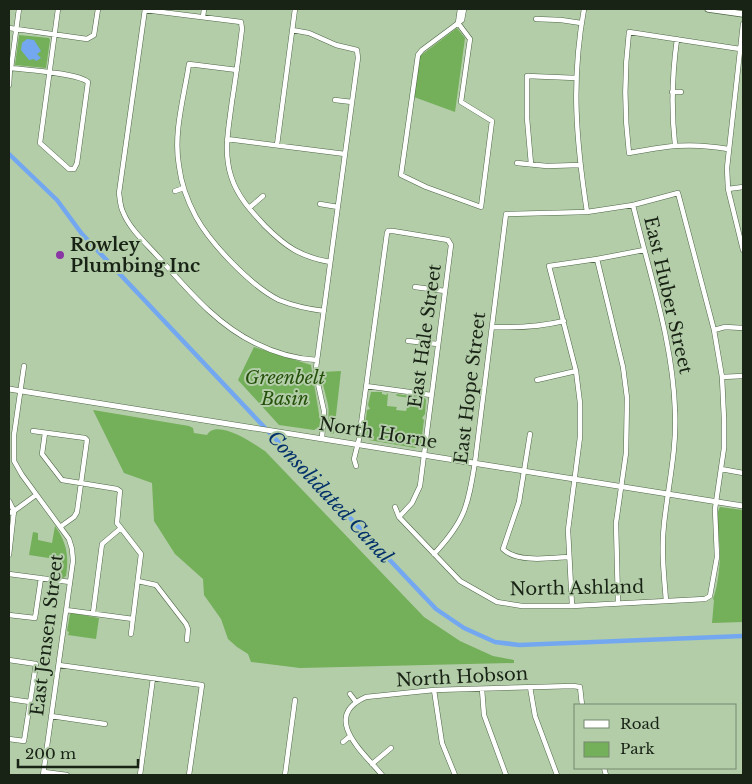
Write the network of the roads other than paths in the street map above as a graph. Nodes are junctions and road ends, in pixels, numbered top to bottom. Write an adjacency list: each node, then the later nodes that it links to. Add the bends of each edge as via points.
1 (19, 9): 17 (street)
2 (58, 9): 19 (street)
3 (98, 9): 19 (street, via 91,38)
4 (145, 9): 11 (street); 62 (street, via 119,193 123,213 135,231 222,323 254,343 286,356)
5 (204, 9): 11 (street)
6 (295, 9): 18 (street)
7 (462, 9): 13 (street)
8 (584, 9): 14 (street)
9 (708, 9): 10 (main road)
10 (743, 14)
11 (204, 17): 23 (street, via 241,22)
12 (536, 19): 14 (street)
13 (458, 23): 13 (street, via 470,39 461,102 492,121 481,207 401,175 418,54)
14 (581, 23): 25 (street)
15 (743, 24): 21 (street)
16 (9, 28): 17 (street)
17 (16, 29): 19 (street); 22 (street)
18 (292, 30): 30 (street, via 357,50); 32 (street)
19 (54, 34): 24 (street)
20 (677, 39): 21 (street); 27 (street); 33 (street, via 629,32 624,95 628,153)
21 (740, 49): 34 (street)
22 (10, 68): 24 (street); 26 (street)
23 (236, 70): 31 (street); 40 (street, via 188,64 178,144)
24 (49, 73): 24 (street, via 83,78 88,82 78,164 74,169 69,170 40,143)
25 (576, 78): 37 (street, via 527,76); 38 (street)
26 (9, 85)
27 (672, 92): 28 (street); 33 (street)
28 (681, 92)
29 (335, 100): 30 (street)
30 (352, 102): 35 (street)
31 (227, 139): 32 (street); 47 (street, via 231,177)
32 (277, 145): 35 (street)
33 (675, 145): 34 (street, via 695,144)
34 (728, 149): 41 (street)
35 (345, 154): 46 (street)
36 (517, 163): 37 (street)
37 (531, 164): 38 (street)
38 (580, 165): 48 (street)
39 (743, 187): 41 (street)
40 (184, 188): 42 (street); 55 (street, via 205,231 241,273 278,299 302,308)
41 (728, 189): 50 (street)
42 (175, 191)
43 (263, 196): 47 (street)
44 (320, 204): 46 (street)
45 (633, 205): 48 (street); 49 (street, East Huber Street); 59 (street, via 678,193)
46 (338, 206): 52 (street)
47 (249, 208): 52 (street, via 287,247)
48 (587, 212): 57 (street, East Hope Street, via 506,214)
49 (644, 250): 51 (street); 89 (street, East Huber Street, via 673,378 675,446)
50 (743, 250)
51 (597, 259): 56 (street, via 549,266); 88 (street, via 623,367 627,398 627,436)
52 (330, 262): 55 (street)
53 (415, 287): 54 (street)
54 (445, 291): 61 (street, East Hale Street); 68 (street, East Hale Street, via 450,241 388,231)
55 (324, 311): 62 (street)
56 (564, 321): 57 (street, via 539,327); 64 (street)
57 (492, 327): 81 (street, East Hope Street)
58 (743, 328): 59 (street)
59 (714, 330): 66 (street)
60 (408, 341): 61 (street)
61 (438, 344): 71 (street, East Hale Street)
62 (318, 360): 77 (street, via 317,379 324,411)
63 (24, 366): 70 (street, East Jensen Street)
64 (576, 371): 67 (street); 86 (street, via 580,437)
65 (743, 376): 66 (street)
66 (722, 377): 83 (street, via 724,448)
67 (537, 380)
68 (366, 386): 71 (street); 78 (street)
69 (9, 389): 70 (street, North Horne)
70 (20, 391): 73 (street, East Jensen Street); 77 (street, North Horne)
71 (431, 395): 79 (street, East Hale Street)
72 (9, 420): 73 (street)
73 (16, 421): 80 (street, East Jensen Street)
74 (33, 431): 75 (street)
75 (44, 433): 87 (street, via 42,454 62,480); 87 (street, via 87,440)
76 (530, 434): 84 (street)
77 (322, 438): 78 (street, North Horne)
78 (357, 444): 79 (street, North Horne); 82 (street)
79 (424, 454): 81 (street, North Horne); 96 (street, East Hale Street, via 420,486 412,503)
80 (11, 461): 90 (street, East Jensen Street)
81 (476, 462): 84 (street, North Horne); 99 (street, East Hope Street, via 462,519)
82 (356, 466)
83 (721, 469): 85 (street); 92 (street)
84 (525, 470): 86 (street, North Horne); 101 (street, via 519,502 503,550 534,559)
85 (743, 473)
86 (575, 478): 88 (street, North Horne); 101 (street)
87 (82, 484): 97 (street, via 77,512); 98 (street, via 120,491 117,523)
88 (621, 486): 89 (street, North Horne); 107 (street, via 615,531)
89 (669, 494): 92 (street, North Horne); 106 (street, East Huber Street, via 662,543)
90 (36, 495): 95 (street); 97 (street, East Jensen Street)
91 (9, 501): 95 (street)
92 (716, 501): 93 (street, North Horne); 106 (street, North Ashland, via 717,557 712,594 708,598)
93 (743, 506)
94 (395, 508): 96 (street, North Ashland)
95 (11, 512): 100 (street)
96 (399, 517): 99 (street, North Ashland)
97 (60, 527): 105 (street, East Jensen Street, via 72,549)
98 (121, 528): 104 (street, via 141,554); 110 (street, via 102,544)
99 (434, 554): 108 (street, North Ashland, via 460,581 497,602 522,606)
100 (9, 555)
101 (568, 557): 108 (street)
102 (9, 574): 103 (street)
103 (42, 578): 105 (street); 111 (street, via 35,618)
104 (138, 581): 112 (street); 114 (street, via 156,585 186,624)
105 (70, 582): 109 (street, East Jensen Street)
106 (666, 601): 107 (street, North Ashland)
107 (618, 602): 108 (street, North Ashland)
108 (572, 606)
109 (66, 610): 110 (street); 116 (street, East Jensen Street)
110 (92, 613): 112 (street)
111 (9, 615)
112 (133, 618): 113 (street)
113 (130, 634)
114 (187, 640)
115 (9, 660): 124 (street, via 36,664)
116 (58, 665): 117 (street); 127 (street, East Jensen Street)
117 (153, 678): 136 (street); 137 (street, via 202,685)
118 (530, 687): 119 (street, North Hobson); 126 (street, North Hobson, via 580,688); 142 (street, via 535,716)
119 (482, 688): 120 (street, North Hobson); 141 (street, via 484,715)
120 (434, 690): 125 (street, North Hobson, via 366,697); 140 (street, via 442,743)
121 (350, 694): 125 (street)
122 (9, 699): 124 (street)
123 (295, 700): 138 (street)
124 (30, 702): 130 (street, via 24,741)
125 (356, 702): 129 (street, via 346,720)
126 (582, 704)
127 (51, 716): 128 (street); 134 (street, East Jensen Street)
128 (105, 724)
129 (349, 738): 131 (street); 133 (street)
130 (9, 739)
131 (343, 742)
132 (391, 748): 133 (street)
133 (372, 764): 139 (street)
134 (43, 774): 135 (street)
135 (67, 775)
136 (140, 775)
137 (189, 775)
138 (285, 775)
139 (382, 775)
140 (455, 775)
141 (506, 775)
142 (557, 775)

